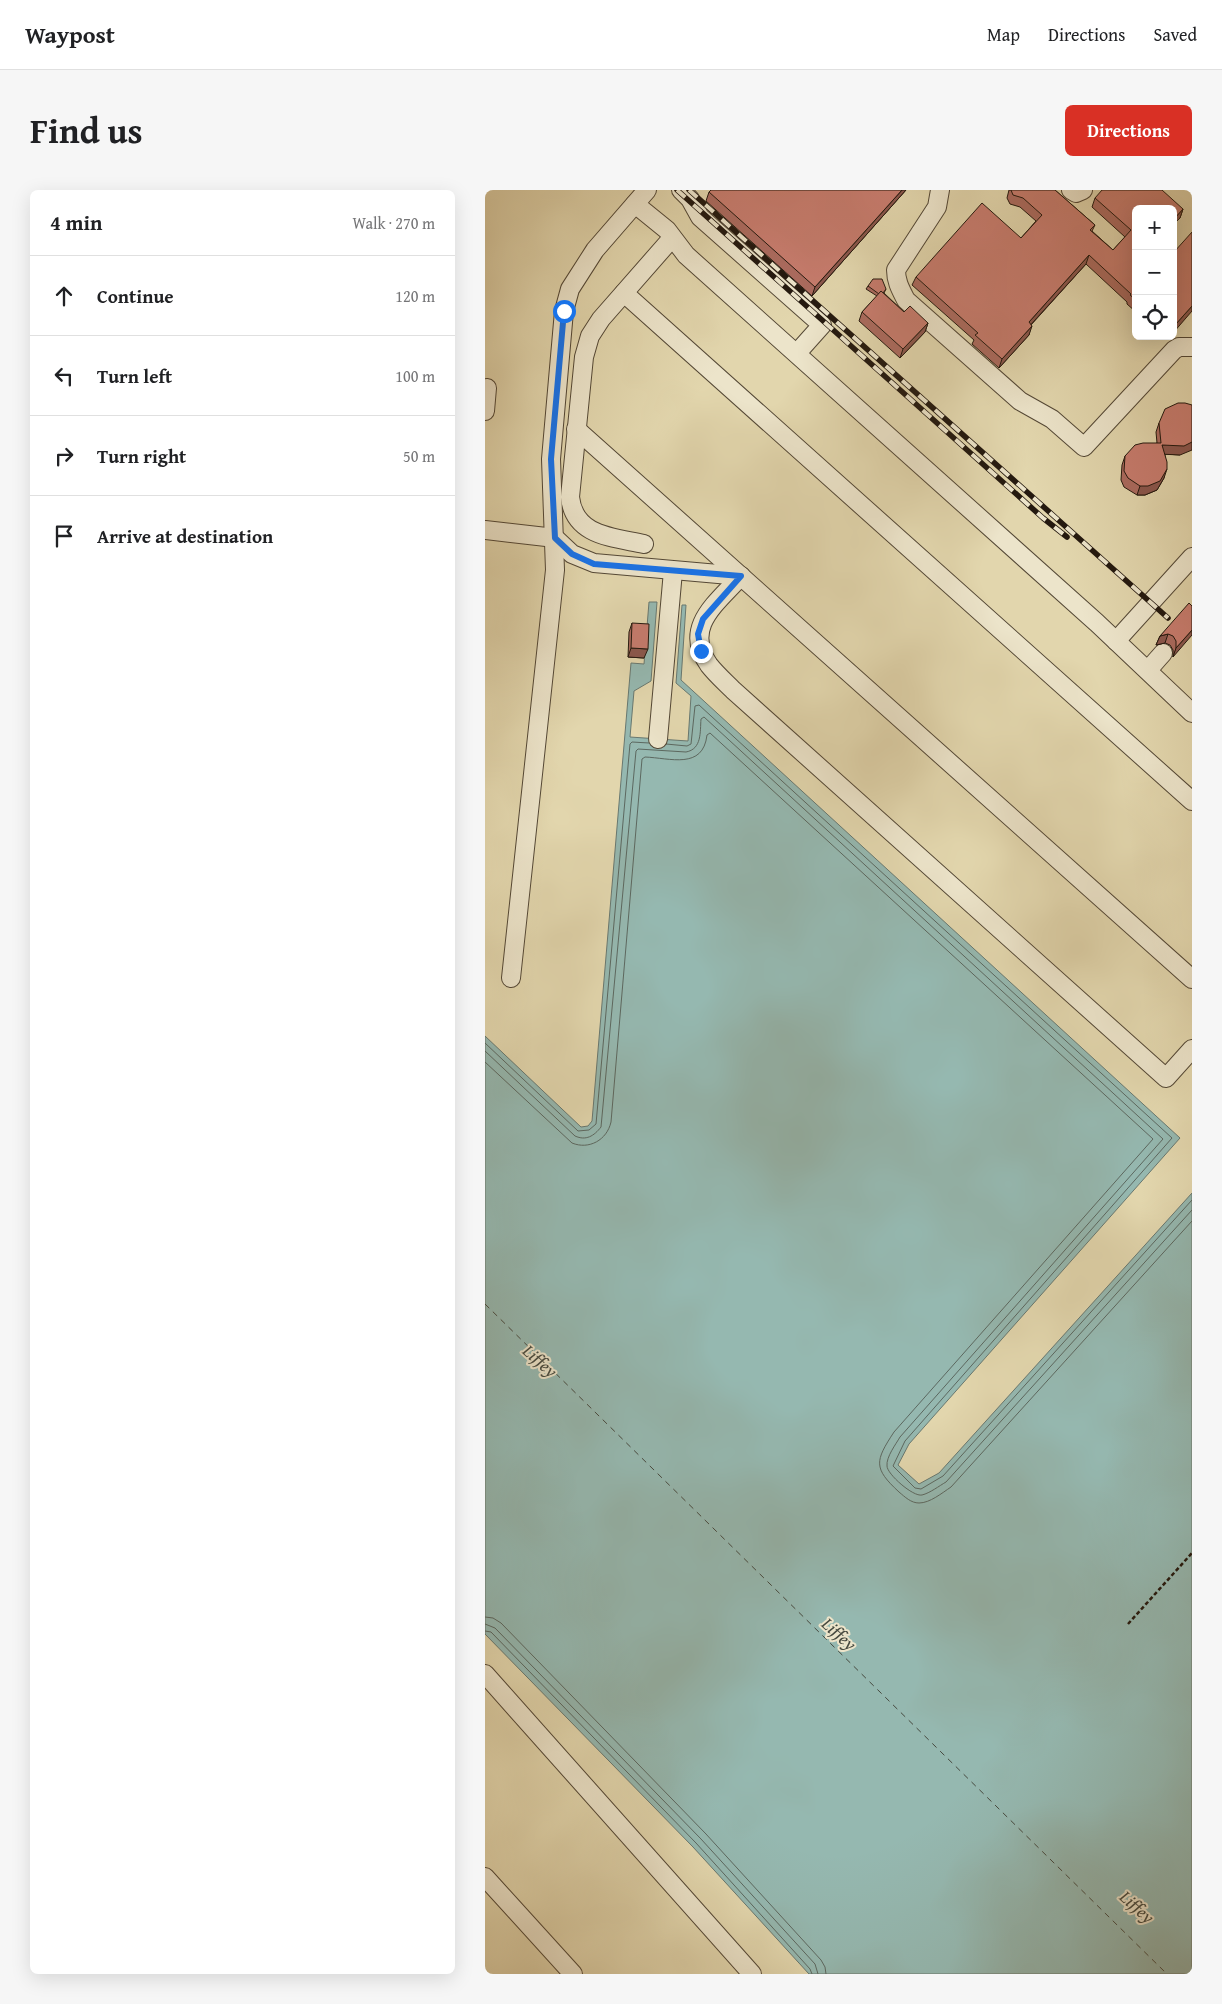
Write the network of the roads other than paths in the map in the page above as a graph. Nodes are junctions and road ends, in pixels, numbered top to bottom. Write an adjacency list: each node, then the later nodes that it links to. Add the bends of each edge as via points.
1 (647, 190): 6 (lane)
2 (681, 190): 10 (lane, via 700,217 821,325)
3 (940, 190): 9 (lane, via 937,206 896,270 896,278 906,300 1020,402 1052,419 1084,447 1174,350)
4 (1071, 190): 5 (lane, via 1075,193)
5 (1083, 190)
6 (635, 204): 7 (lane, via 667,230); 15 (lane, via 580,272 570,289 564,311 551,459)
7 (672, 238): 8 (lane); 10 (lane, via 686,255)
8 (624, 293): 13 (lane, via 601,318 590,336 584,357); 25 (lane)
9 (1192, 347)
10 (797, 353): 20 (lane)
11 (487, 388): 12 (lane)
12 (485, 411)
13 (577, 429): 16 (lane, via 569,497 573,515 603,535); 19 (lane)
14 (485, 530): 15 (lane)
15 (555, 538): 18 (lane, via 572,554 594,564); 26 (lane, via 555,570)
16 (644, 544)
17 (1192, 557): 20 (lane)
18 (673, 571): 19 (lane); 24 (lane)
19 (741, 576): 27 (lane); 28 (lane, via 703,619 698,634 701,651 727,684 1167,1078)
20 (1116, 641): 22 (lane)
21 (1163, 652): 22 (lane)
22 (1148, 670): 23 (lane)
23 (1192, 713)
24 (658, 739)
25 (1192, 801)
26 (511, 978)
27 (1192, 979)
28 (1192, 1049)
29 (485, 1674): 32 (lane)
30 (485, 1877): 31 (lane)
31 (573, 1974)
32 (752, 1974)

